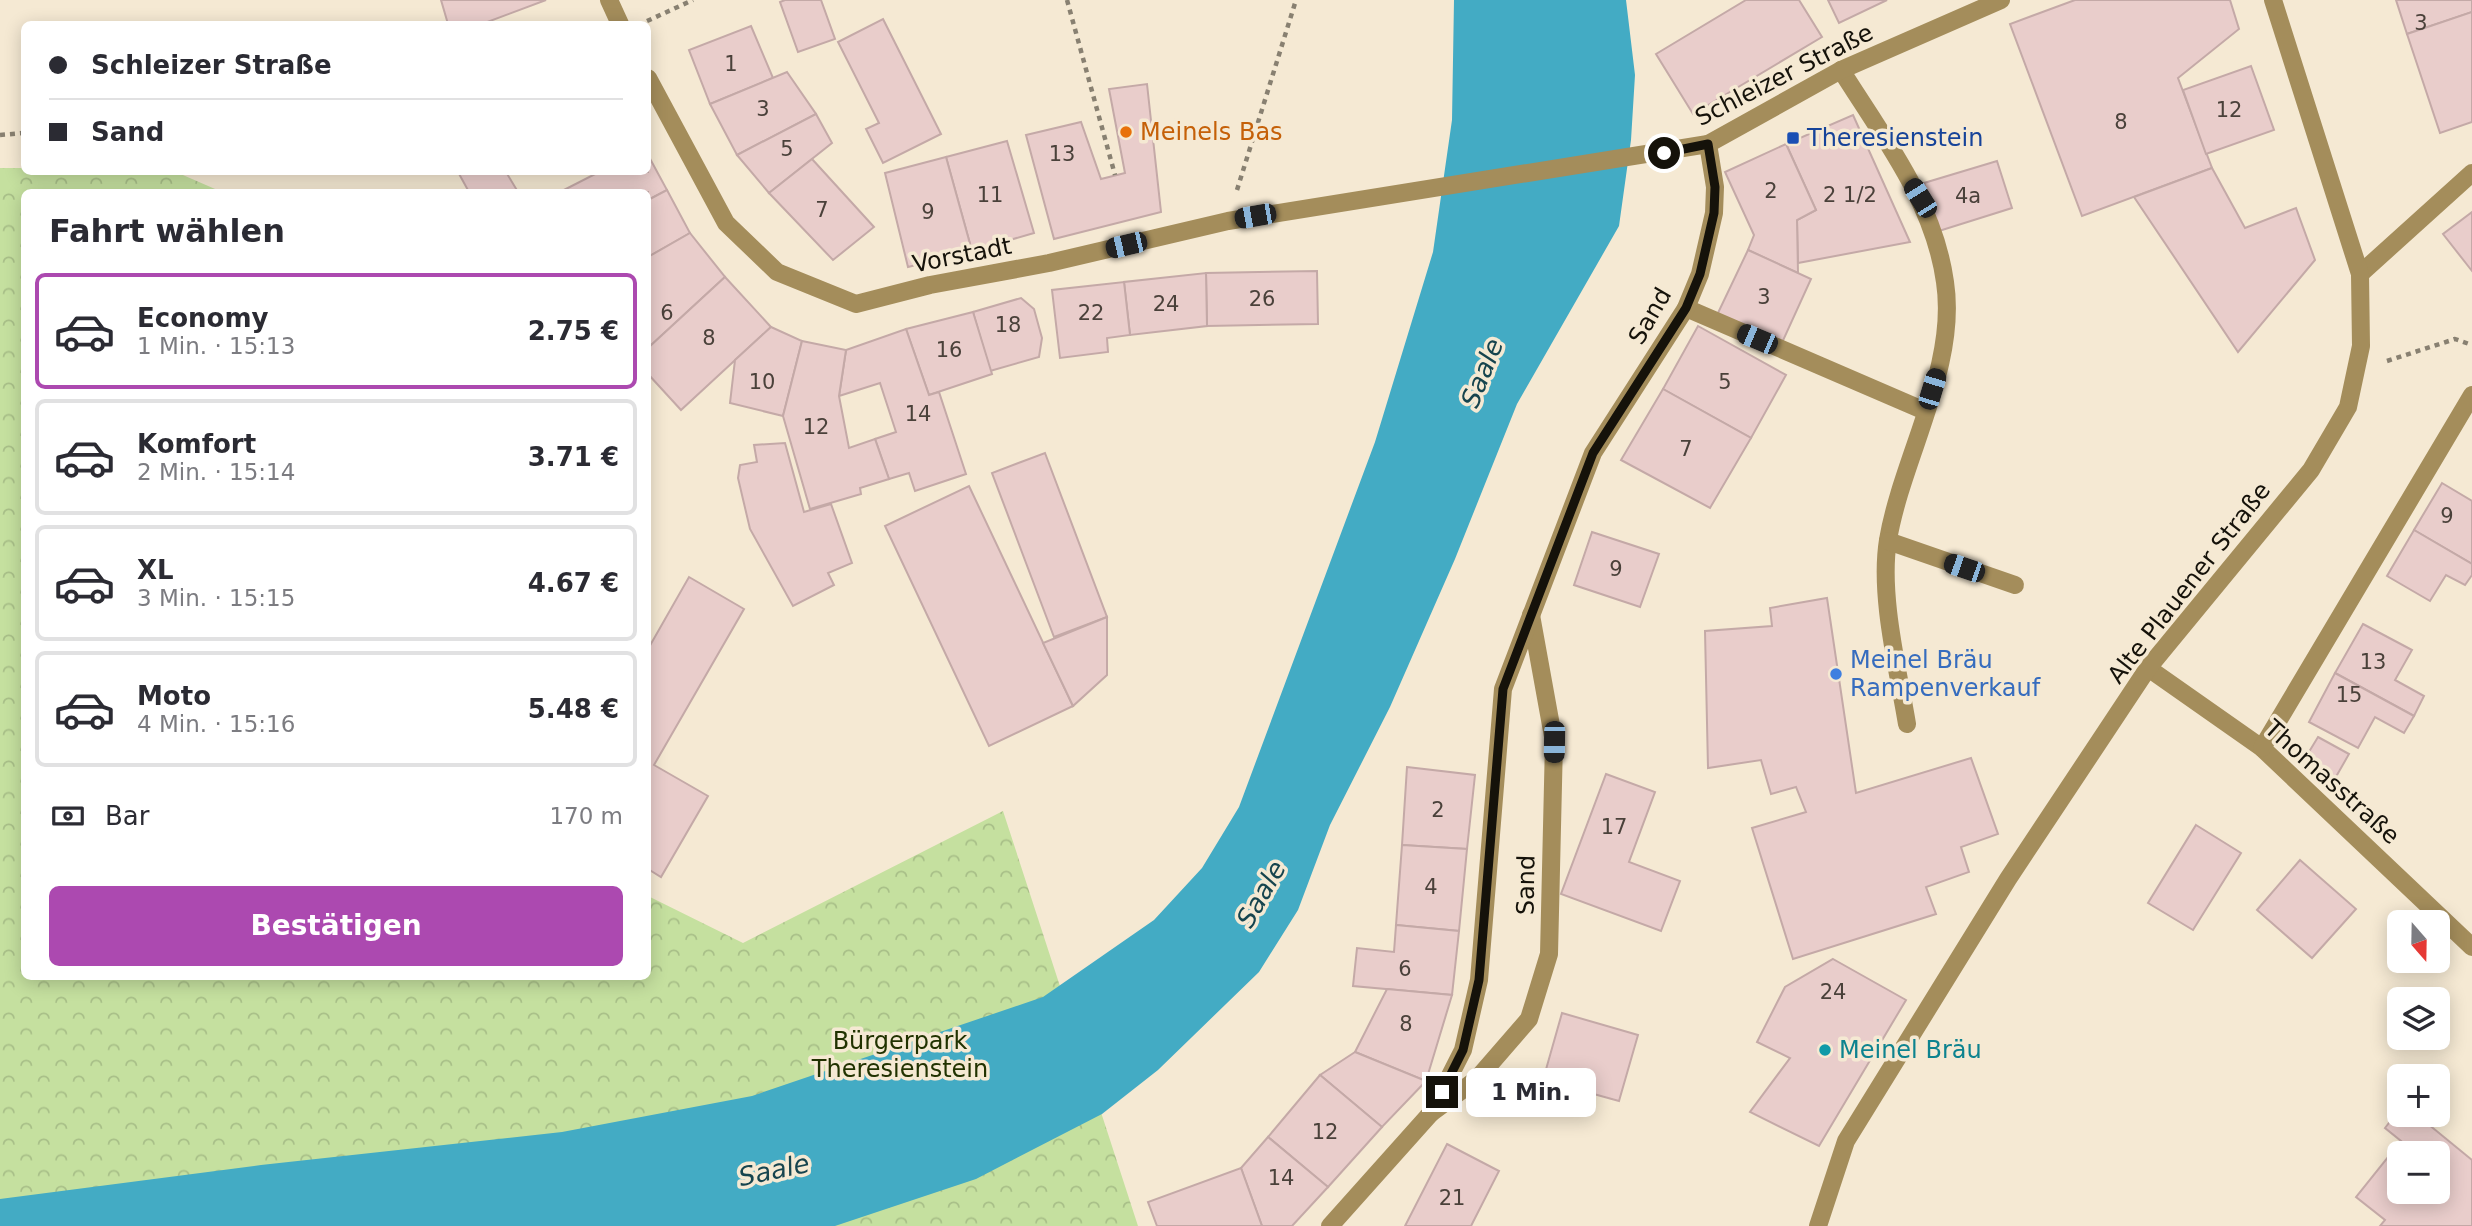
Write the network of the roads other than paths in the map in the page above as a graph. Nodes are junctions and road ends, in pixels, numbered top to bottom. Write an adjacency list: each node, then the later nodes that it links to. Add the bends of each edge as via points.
1 (609, 0): 4 (street)
2 (2273, 0): 10 (street, Alte Plauener Straße)
3 (1996, 1): 5 (street, Schleizer Straße)
4 (619, 21)
5 (1841, 70): 7 (street, Schleizer Straße); 13 (street, via 1920,198 1945,283 1947,326)
6 (651, 84): 9 (street, Vorstadt, via 726,223 777,272 856,304 1228,221)
7 (1708, 144): 9 (street, Schleizer Straße); 11 (street, Sand, via 1714,213 1703,264)
8 (2472, 173): 10 (street)
9 (1392, 193)
10 (2360, 274): 17 (street, Alte Plauener Straße, via 2361,346 2348,407 2311,470)
11 (1686, 308): 13 (street); 16 (street, Sand, via 1593,453)
12 (2472, 395): 19 (street)
13 (1925, 411): 14 (street)
14 (1888, 541): 15 (street); 18 (street, via 1888,608)
15 (2015, 585)
16 (1531, 615): 21 (street, Sand, via 1503,689 1479,980 1463,1050); 21 (street, Sand, via 1554,742 1549,954 1529,1019 1477,1079)
17 (2148, 668): 19 (street, Thomasstraße); 23 (street, Alte Plauener Straße, via 2008,878 1846,1141)
18 (1907, 724)
19 (2262, 748): 20 (street, Thomasstraße)
20 (2472, 947)
21 (1431, 1113): 22 (street, Sand)
22 (1330, 1226)
23 (1818, 1226)

